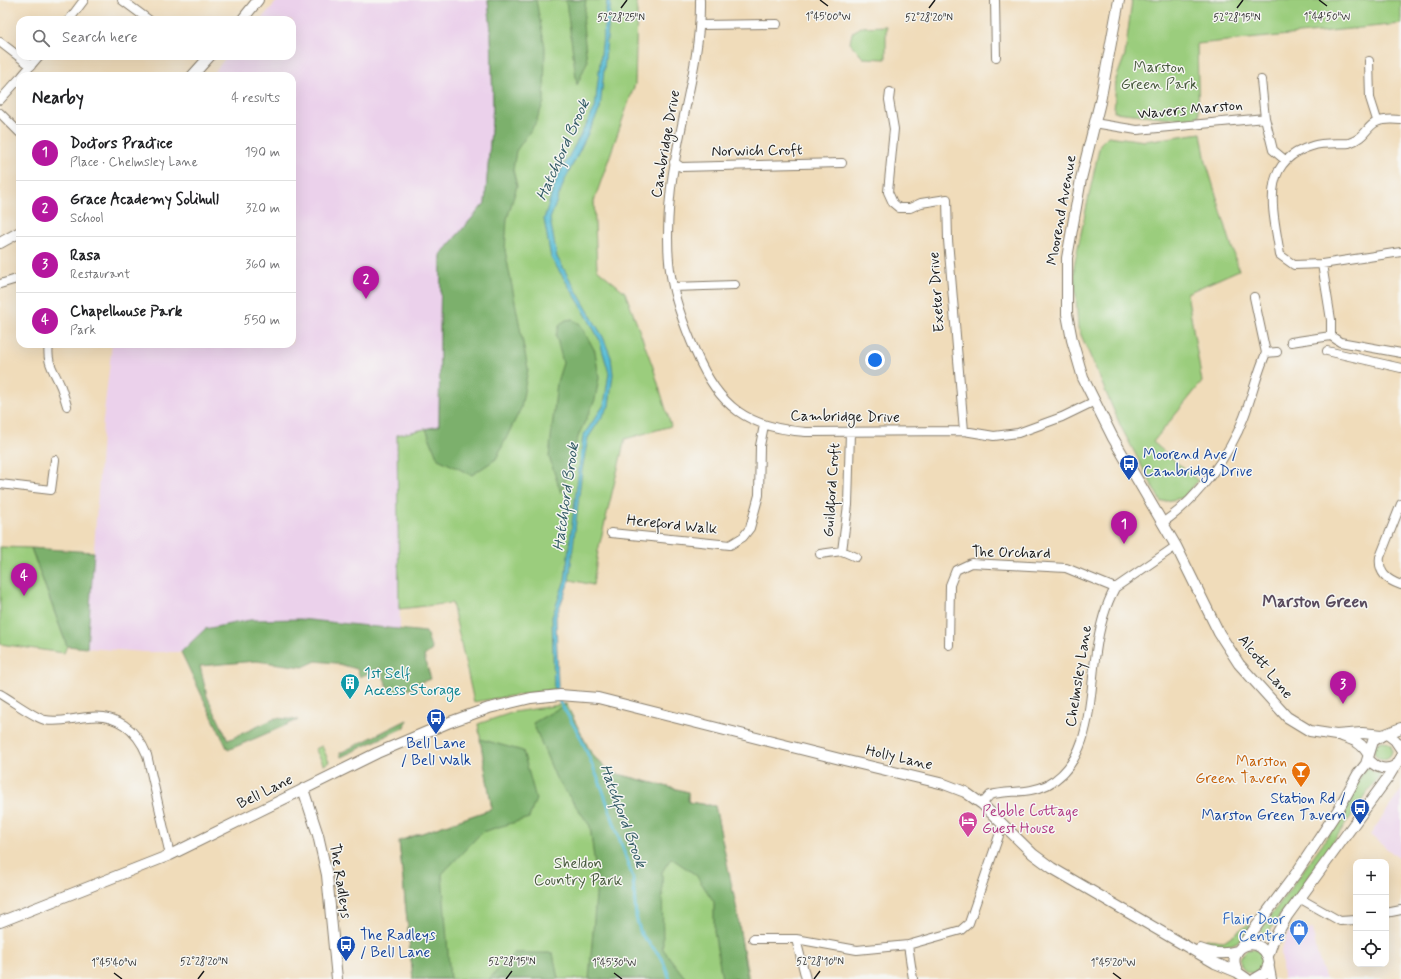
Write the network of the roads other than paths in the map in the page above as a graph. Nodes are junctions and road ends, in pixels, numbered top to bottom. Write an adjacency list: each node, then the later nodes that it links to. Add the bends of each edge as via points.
1 (84, 0): 7 (street)
2 (122, 0): 8 (street)
3 (258, 0): 9 (street)
4 (700, 0): 11 (street, Cambridge Drive)
5 (995, 0): 14 (street)
6 (1119, 0): 30 (street, Moorend Avenue)
7 (72, 16)
8 (144, 16)
9 (245, 16)
10 (777, 24): 11 (street)
11 (701, 25): 33 (street, Cambridge Drive, via 694,73)
12 (0, 42): 13 (street)
13 (16, 54)
14 (996, 57)
15 (23, 60): 19 (street)
16 (36, 60): 19 (street)
17 (206, 60): 21 (street)
18 (1369, 61): 28 (street, via 1370,98)
19 (31, 66): 20 (street)
20 (26, 72)
21 (196, 72)
22 (1261, 80): 27 (street, Wavers Marston)
23 (16, 82): 25 (street)
24 (890, 92): 55 (street, Exeter Drive, via 894,129 888,192 893,203 899,208 910,208 921,203 947,199)
25 (0, 100)
26 (0, 112): 31 (street)
27 (1265, 118): 30 (street, Wavers Marston, via 1137,130); 32 (street, Wavers Marston, via 1273,150)
28 (1377, 120): 29 (street); 32 (street, via 1354,141 1314,145 1298,151)
29 (1401, 120)
30 (1094, 123): 52 (street, Moorend Avenue, via 1067,258 1067,314 1083,378)
31 (16, 129)
32 (1285, 160): 38 (street, via 1271,195 1280,255 1294,265)
33 (674, 162): 34 (street, Norwich Croft, via 682,167); 42 (street, Cambridge Drive, via 668,219 670,274)
34 (842, 163)
35 (16, 234): 36 (street)
36 (0, 243)
37 (1401, 252): 38 (street)
38 (1322, 264): 44 (street)
39 (16, 279): 40 (street)
40 (0, 284)
41 (734, 285): 42 (street)
42 (673, 287): 54 (street, Cambridge Drive, via 683,324 711,385 728,405 745,417)
43 (1254, 297): 49 (street)
44 (1331, 336): 45 (street); 50 (street, via 1340,342)
45 (1291, 342)
46 (49, 348): 53 (street, via 50,367 61,387)
47 (1327, 351): 51 (street)
48 (1277, 352): 49 (street)
49 (1266, 353): 60 (street, via 1239,430 1217,466 1189,501)
50 (1401, 353)
51 (1401, 368)
52 (1093, 402): 55 (street, Cambridge Drive, via 1062,417 1018,433 994,436); 60 (street, Moorend Avenue)
53 (67, 406)
54 (764, 425): 56 (street, Cambridge Drive, via 785,431); 61 (street, Hereford Walk, via 760,446 759,495 750,528 743,537 730,545)
55 (964, 431): 56 (street, Cambridge Drive)
56 (850, 432): 63 (street, Guildford Croft, via 848,505)
57 (55, 460): 58 (street, via 51,490)
58 (0, 484)
59 (1401, 504): 66 (street, via 1379,563 1389,581)
60 (1162, 523): 62 (street, Moorend Avenue)
61 (611, 533)
62 (1176, 546): 67 (street); 73 (street, Alcott Lane, via 1219,633 1239,664 1287,717 1310,731)
63 (842, 551): 64 (street, Guildford Croft); 65 (street, Guildford Croft)
64 (820, 554)
65 (856, 557)
66 (1401, 585)
67 (1115, 588): 68 (street, The Orchard, via 1066,568 971,563 956,570 950,585); 79 (street, Chelmsley Lane, via 1103,617 1086,728 1068,768 1048,784 1019,792 990,795)
68 (949, 645)
69 (0, 694): 81 (street, via 44,720 90,716 110,718 123,723 133,731 147,755)
70 (546, 697): 78 (street, Bell Lane, via 489,708 423,732); 79 (street, Holly Lane, via 560,695 598,698 944,784 965,792)
71 (1401, 728): 72 (street)
72 (1385, 734): 73 (street); 74 (street, via 1395,740); 75 (street, via 1373,741)
73 (1336, 735): 75 (street, via 1361,744)
74 (1401, 749)
75 (1368, 756): 77 (street, via 1374,766 1383,769); 91 (street, via 1338,810 1297,872)
76 (1401, 756): 77 (street)
77 (1396, 766): 82 (street)
78 (303, 789): 81 (street, Bell Lane); 94 (street, The Radleys, via 318,835 327,875)
79 (982, 804): 80 (street, Holly Lane)
80 (1003, 824): 89 (street, via 969,924 961,930); 90 (street, Holly Lane, via 1033,854 1076,884)
81 (170, 856): 86 (street, Bell Lane)
82 (1299, 898): 85 (street, via 1340,921); 92 (street, via 1273,941)
83 (1401, 910): 84 (street)
84 (1389, 912)
85 (1353, 920)
86 (0, 922)
87 (753, 939): 88 (street)
88 (796, 939): 89 (street, via 857,950); 95 (street)
89 (908, 945): 96 (street)
90 (1188, 946): 91 (street, Holly Lane, via 1211,953 1226,954); 93 (street, Holly Lane, via 1215,963)
91 (1239, 949): 92 (street, Holly Lane, via 1247,944 1255,944 1264,950); 93 (street, via 1234,960)
92 (1269, 960): 98 (street, via 1265,973); 99 (street)
93 (1237, 972): 97 (street, Holly Lane)
94 (337, 979)
95 (806, 979)
96 (913, 979)
97 (1246, 979)
98 (1255, 979)
99 (1272, 979)

